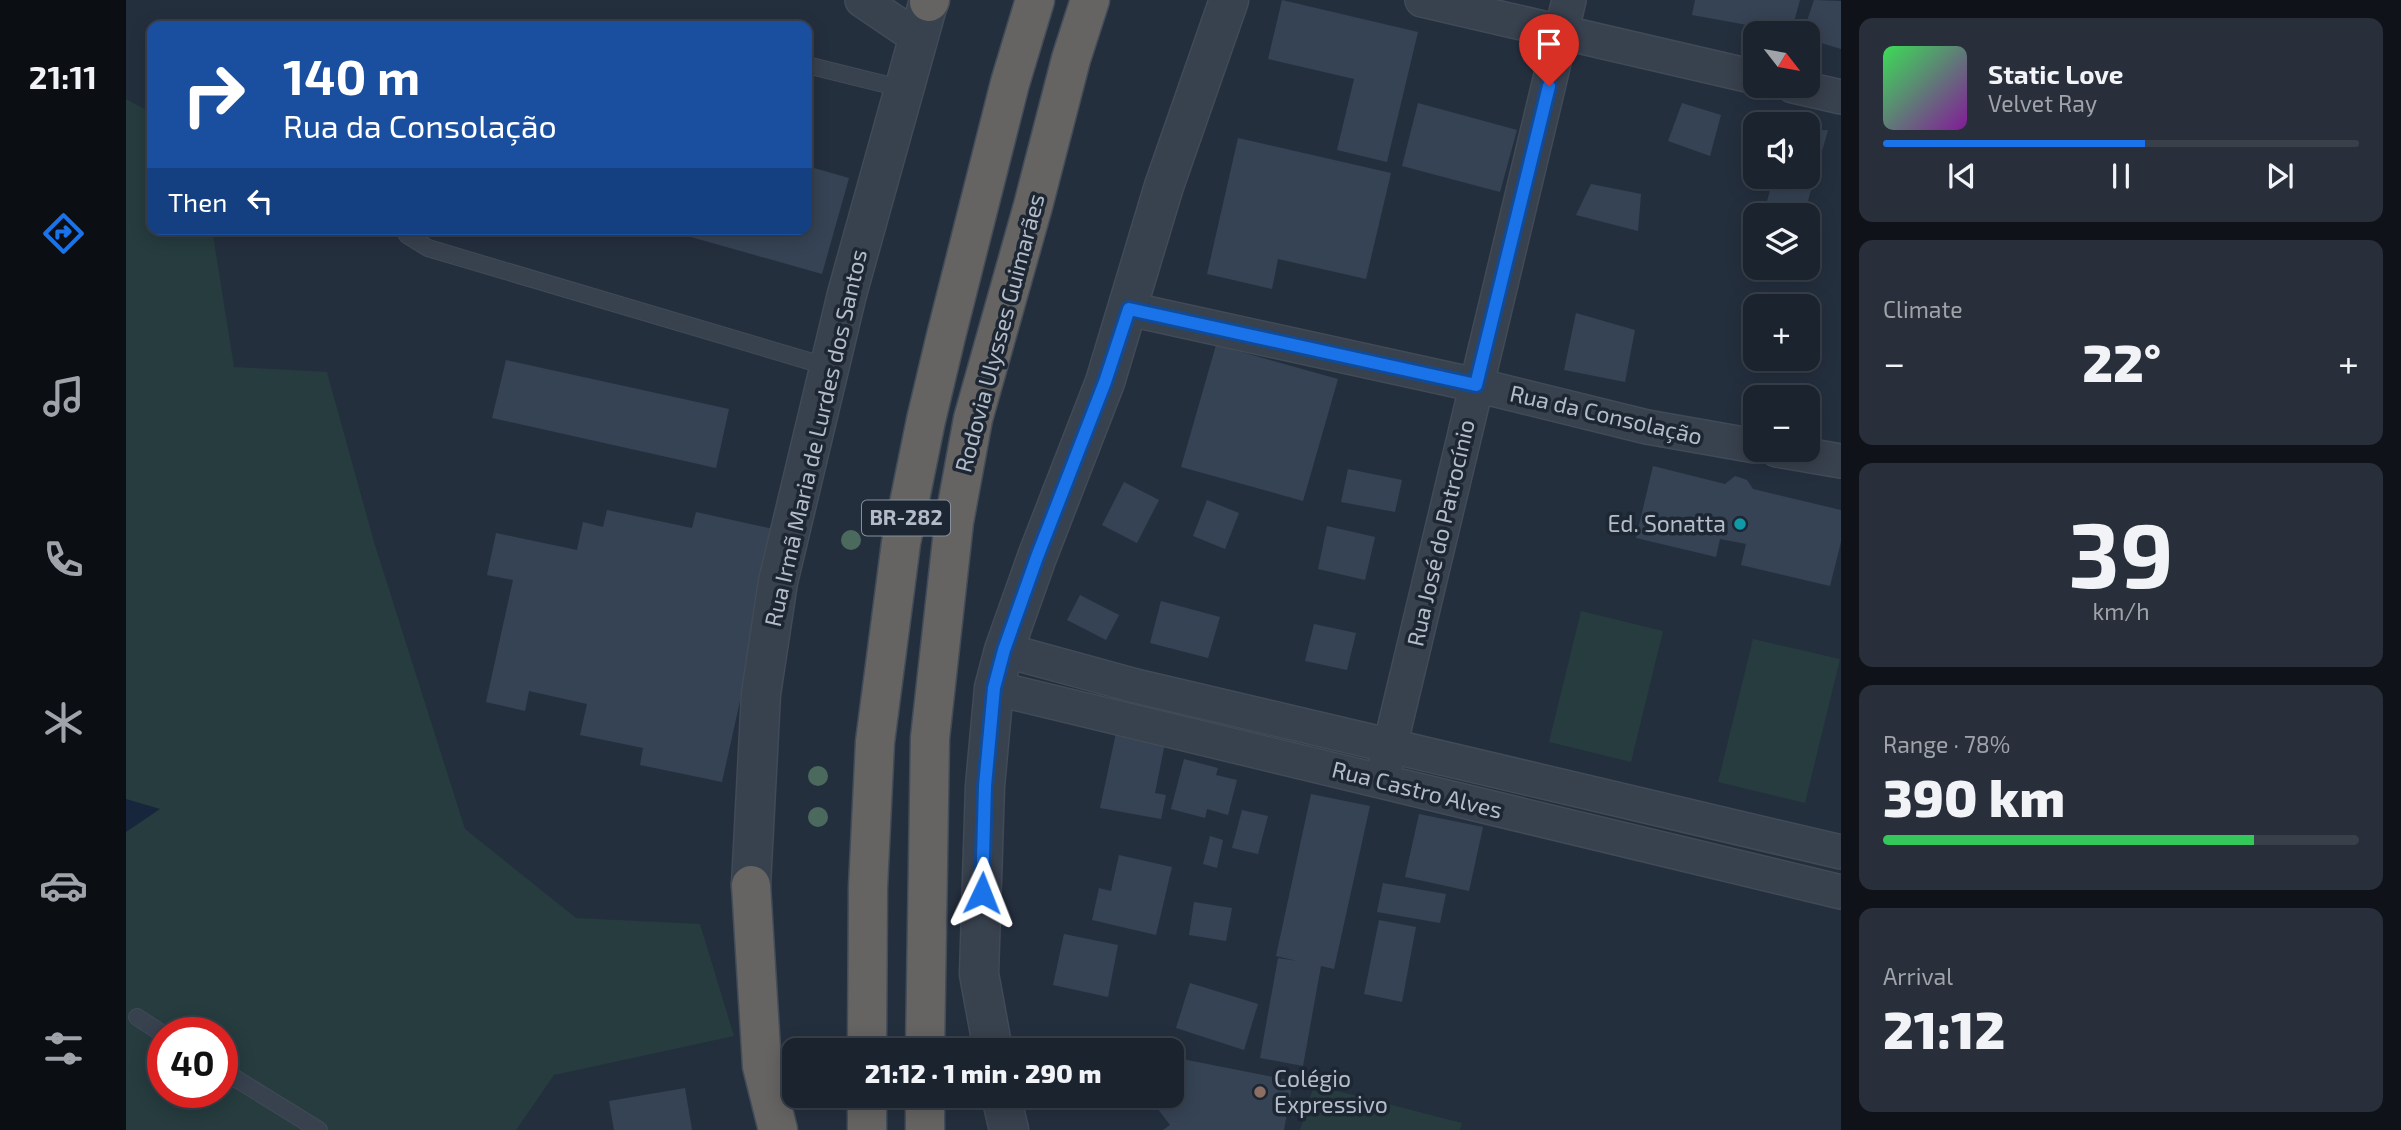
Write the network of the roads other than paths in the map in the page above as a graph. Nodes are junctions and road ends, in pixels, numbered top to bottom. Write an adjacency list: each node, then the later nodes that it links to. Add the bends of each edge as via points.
1 (862, 0): 9 (street)
2 (928, 0): 9 (street, Rua Irmã Maria de Lurdes dos Santos)
3 (1035, 0): 39 (highway, Rodovia Ulysses Guimarães / BR-282, via 934,384 901,543 875,742)
4 (1090, 0): 40 (highway, Rodovia Ulysses Guimarães / BR-282, via 973,419 954,522 930,738)
5 (1229, 0): 16 (street, via 1164,186)
6 (1422, 0): 8 (street)
7 (1569, 0): 8 (street, Rua José do Patrocínio)
8 (1562, 32): 11 (street); 18 (street, Rua José do Patrocínio)
9 (918, 38): 12 (street, Rua Irmã Maria de Lurdes dos Santos)
10 (812, 66): 12 (lane)
11 (1743, 74)
12 (904, 89): 17 (street, Rua Irmã Maria de Lurdes dos Santos)
13 (1820, 92): 14 (street)
14 (1841, 97)
15 (407, 235): 17 (lane, via 428,248)
16 (1129, 309): 18 (street, Rua da Consolação); 22 (street)
17 (829, 366): 35 (street, Rua Irmã Maria de Lurdes dos Santos, via 778,582 760,705)
18 (1476, 385): 19 (street, Rua da Consolação, via 1647,427); 27 (street, Rua José do Patrocínio)
19 (1743, 444)
20 (1820, 457): 21 (street)
21 (1841, 461)
22 (1004, 650): 23 (street, Rua Castro Alves); 24 (street)
23 (1136, 686): 25 (street, Rua Castro Alves); 26 (street)
24 (994, 688): 26 (street, Rua Castro Alves); 41 (street, via 985,786 979,974)
25 (1250, 712): 27 (street, Rua Castro Alves); 28 (street)
26 (1131, 721): 28 (street, Rua Castro Alves)
27 (1390, 744): 29 (street, Rua José do Patrocínio); 30 (street, Rua Castro Alves)
28 (1243, 748): 29 (street, Rua Castro Alves)
29 (1382, 782): 32 (street, Rua Castro Alves)
30 (1577, 789): 31 (street, Rua Castro Alves); 32 (street)
31 (1727, 825): 33 (street, Rua Castro Alves); 34 (street)
32 (1570, 827): 34 (street, Rua Castro Alves)
33 (1841, 852)
34 (1720, 863): 36 (street, Rua Castro Alves)
35 (751, 885): 47 (highway, via 762,1066)
36 (1841, 892)
37 (137, 1017): 38 (lane)
38 (147, 1024)
39 (867, 1038)
40 (925, 1038)
41 (991, 1038)
42 (238, 1080): 46 (lane)
43 (867, 1108): 48 (highway)
44 (925, 1108): 49 (highway)
45 (1004, 1108): 50 (street)
46 (319, 1130)
47 (778, 1130)
48 (867, 1130)
49 (925, 1130)
50 (1009, 1130)

